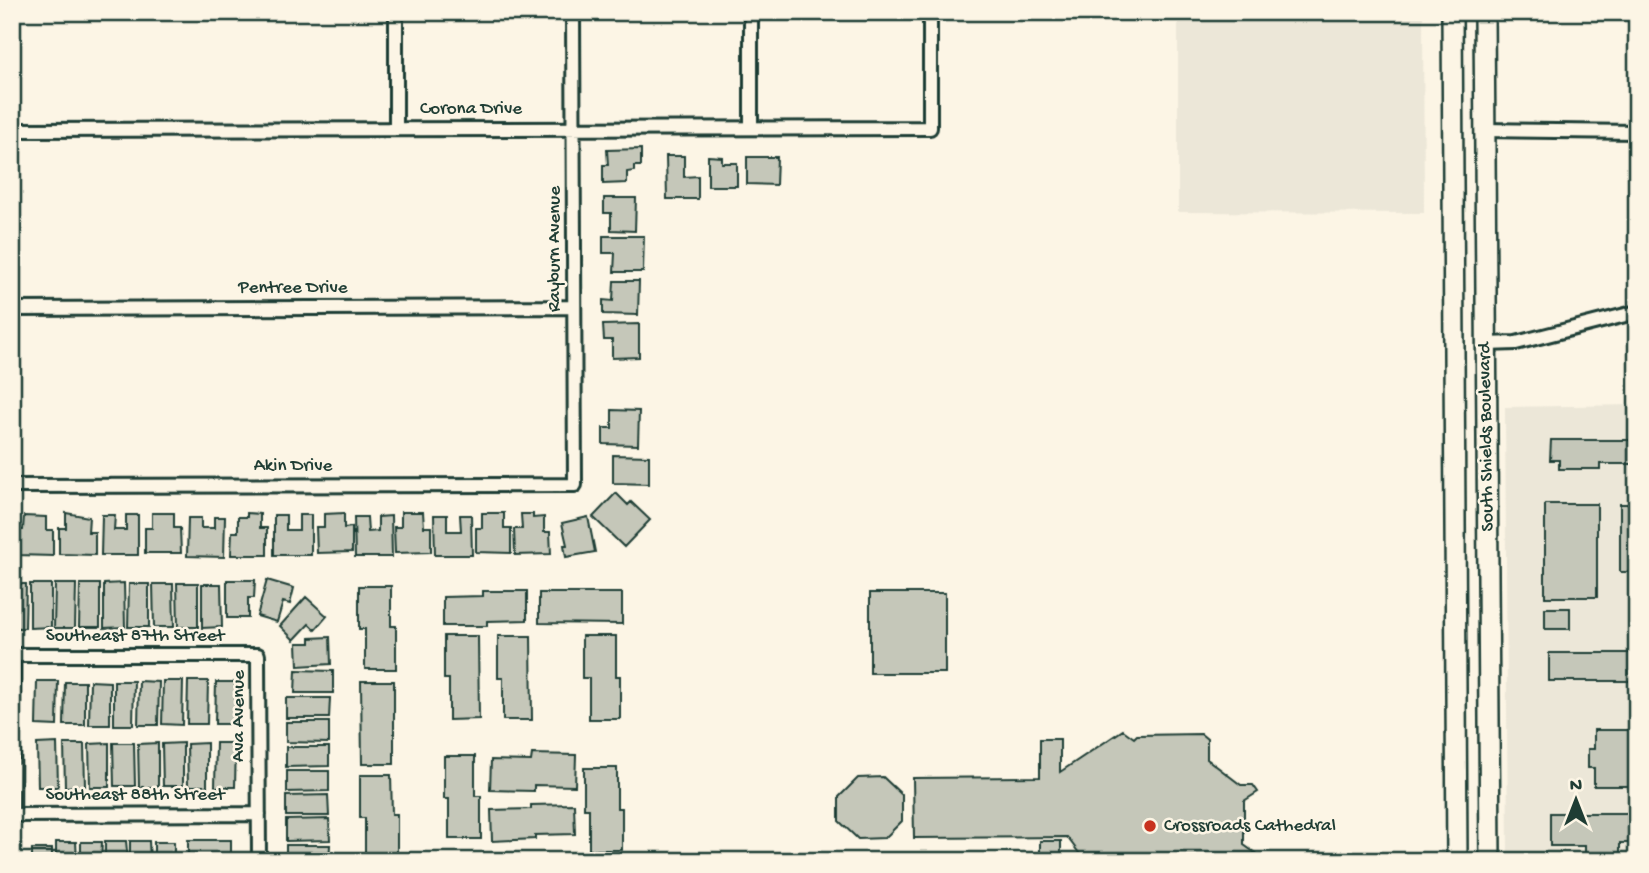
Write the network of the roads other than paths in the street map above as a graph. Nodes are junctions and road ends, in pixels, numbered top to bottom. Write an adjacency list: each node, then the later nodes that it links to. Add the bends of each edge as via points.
1 (396, 12): 8 (street)
2 (573, 12): 9 (street, Rayburn Avenue)
3 (751, 12): 7 (street)
4 (930, 12): 7 (street, Corona Drive, via 930,128)
5 (1452, 12): 13 (main road, South Shields Boulevard)
6 (1484, 12): 11 (main road, South Shields Boulevard)
7 (751, 128): 9 (street, Corona Drive)
8 (396, 129): 9 (street, Corona Drive); 10 (street, Corona Drive)
9 (573, 129): 15 (street, Rayburn Avenue)
10 (12, 130)
11 (1485, 130): 12 (street); 14 (main road, South Shields Boulevard)
12 (1637, 132)
13 (1453, 192): 14 (main road); 23 (main road, South Shields Boulevard)
14 (1485, 192): 18 (main road, South Shields Boulevard)
15 (574, 307): 16 (street, Pentree Drive); 19 (street, Rayburn Avenue)
16 (12, 309)
17 (1637, 312): 18 (street, via 1516,343)
18 (1486, 344): 24 (main road, South Shields Boulevard)
19 (575, 485): 20 (street, Akin Drive)
20 (12, 486)
21 (13, 655): 22 (street, Southeast 87th Street); 26 (street)
22 (258, 655): 25 (street, Ava Avenue)
23 (1458, 710): 24 (main road); 28 (main road, South Shields Boulevard)
24 (1489, 718): 29 (main road, South Shields Boulevard)
25 (259, 814): 26 (street, Southeast 88th Street); 27 (street, Ava Avenue)
26 (12, 815)
27 (259, 861)
28 (1458, 861)
29 (1490, 861)

